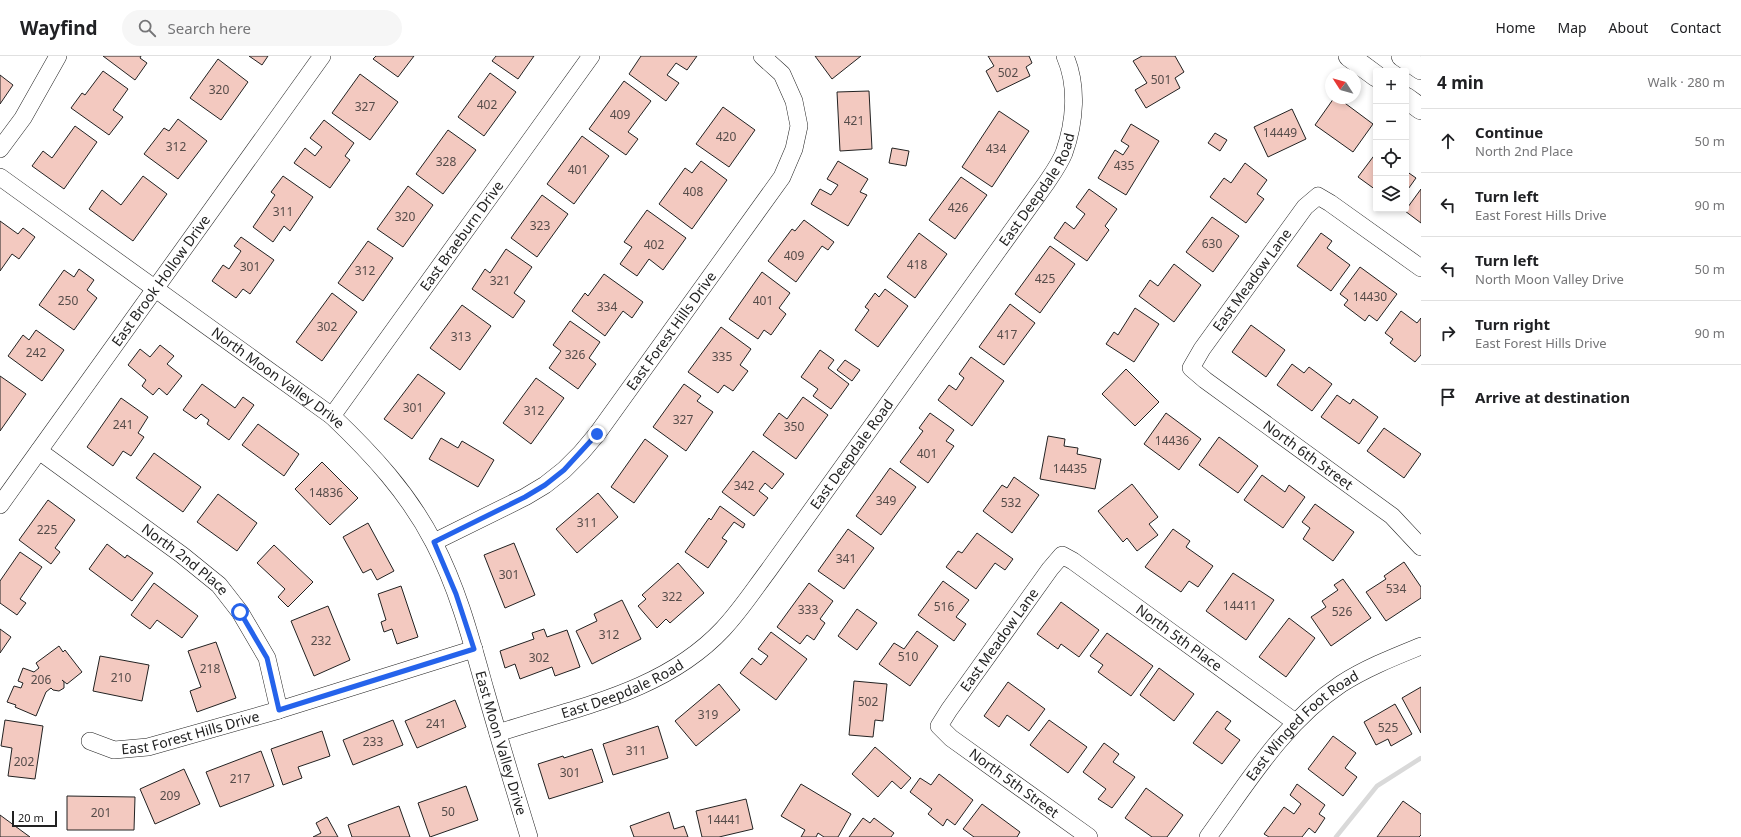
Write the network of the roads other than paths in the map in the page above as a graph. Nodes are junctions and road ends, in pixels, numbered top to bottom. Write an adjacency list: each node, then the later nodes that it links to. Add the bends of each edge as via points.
1 (58, 56): 12 (street, via 23,118)
2 (322, 56): 15 (street, East Brook Hollow Drive)
3 (591, 56): 17 (street, East Braeburn Drive)
4 (762, 56): 20 (street, East Forest Hills Drive, via 782,74 794,101 799,126 794,149 782,177 581,453 545,485)
5 (1066, 56): 28 (street, East Deepdale Road, via 1074,94 1072,122 1064,154 1047,182 755,589 727,624 690,657 666,674 633,690 558,716)
6 (1349, 56): 9 (main road)
7 (1402, 56): 8 (main road)
8 (1421, 70)
9 (1373, 74)
10 (1409, 100): 11 (main road)
11 (1421, 109)
12 (0, 149)
13 (0, 176): 15 (street, North Moon Valley Drive)
14 (1421, 268): 16 (street, East Meadow Lane, via 1318,196 1305,207 1202,349)
15 (155, 288): 17 (street, North Moon Valley Drive); 18 (street, East Brook Hollow Drive)
16 (1191, 368): 21 (street, North 6th Street, via 1392,516)
17 (332, 416): 20 (street, North Moon Valley Drive, via 386,470)
18 (38, 451): 19 (street, East Brook Hollow Drive); 25 (street, North 2nd Place, via 182,555 219,585 240,612 267,658)
19 (0, 505)
20 (434, 542): 24 (street, North Moon Valley Drive, via 456,594)
21 (1421, 547)
22 (1062, 555): 26 (street, North 5th Place); 27 (street, East Meadow Lane, via 967,684)
23 (1421, 646): 26 (street, East Winged Foot Road, via 1369,668 1342,683)
24 (474, 649): 25 (street, East Forest Hills Drive); 28 (street, East Moon Valley Drive)
25 (279, 710): 29 (street, East Forest Hills Drive, via 148,746 114,750)
26 (1295, 722): 32 (street, East Winged Foot Road)
27 (940, 726): 31 (street, North 5th Street, via 951,738)
28 (498, 733): 30 (street, East Moon Valley Drive)
29 (90, 741)
30 (529, 837)
31 (1089, 837)
32 (1208, 837)

